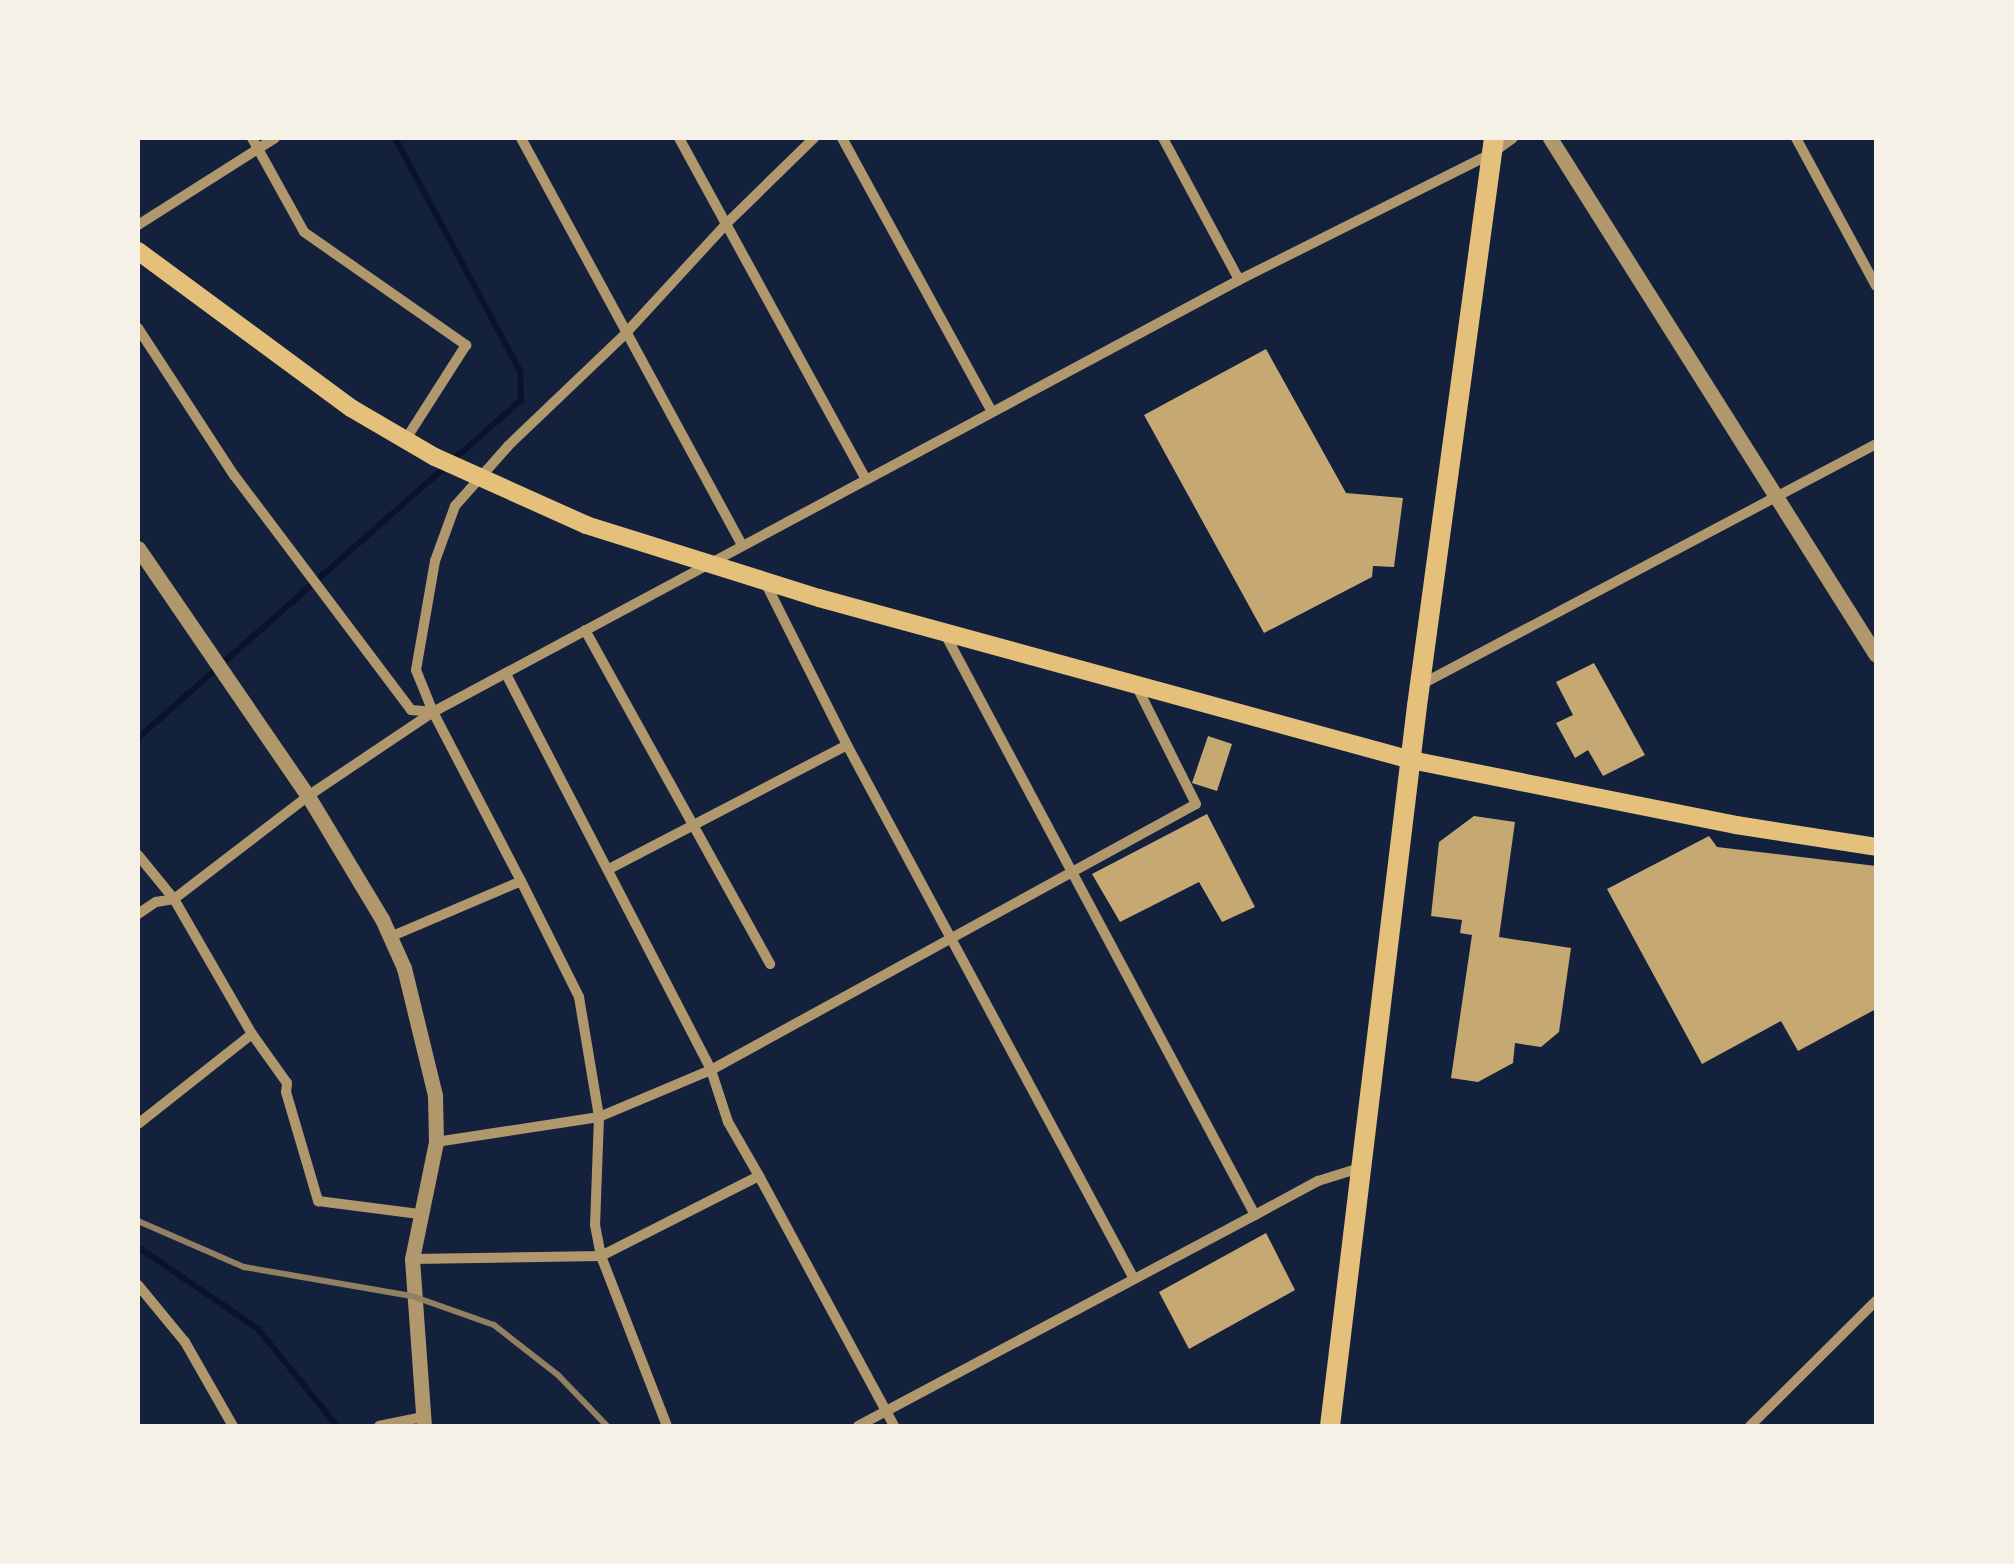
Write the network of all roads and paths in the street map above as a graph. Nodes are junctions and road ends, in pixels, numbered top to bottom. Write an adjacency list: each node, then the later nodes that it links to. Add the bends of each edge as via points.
1 (275, 138): 10 (street)
2 (520, 138): 18 (street)
3 (679, 138): 12 (street)
4 (814, 138): 12 (street)
5 (842, 138): 19 (street)
6 (1163, 138): 15 (street)
7 (1513, 138): 11 (street)
8 (1550, 138): 24 (street)
9 (1796, 138): 16 (street)
10 (255, 143): 13 (street); 20 (street, via 304,232 466,345)
11 (1493, 146): 15 (street); 33 (highway)
12 (727, 222): 18 (street); 23 (street)
13 (138, 225)
14 (138, 251): 20 (main road, via 351,408)
15 (1239, 280): 19 (street)
16 (1876, 286)
17 (138, 328): 35 (street, via 234,475 412,710)
18 (625, 334): 22 (street); 25 (street)
19 (992, 412): 23 (street)
20 (406, 440): 22 (main road)
21 (1876, 444): 24 (street)
22 (481, 478): 27 (main road, via 586,526); 35 (street, via 455,506 436,561 416,670)
23 (866, 479): 25 (street)
24 (1778, 498): 31 (street); 33 (street)
25 (742, 545): 27 (street)
26 (138, 548): 38 (street)
27 (712, 562): 28 (main road); 29 (street)
28 (764, 580): 30 (main road); 36 (street)
29 (585, 630): 32 (street); 39 (street)
30 (944, 633): 34 (main road); 43 (street)
31 (1876, 655)
32 (506, 674): 35 (street); 42 (street)
33 (1422, 684): 37 (highway)
34 (1138, 689): 37 (main road); 43 (street, via 1196,804)
35 (433, 712): 38 (street); 44 (street)
36 (847, 745): 39 (street); 48 (street)
37 (1411, 760): 40 (main road); 55 (highway)
38 (308, 796): 45 (street); 47 (street)
39 (692, 824): 42 (street); 49 (street)
40 (1876, 847)
41 (138, 855): 45 (street)
42 (608, 869): 51 (street)
43 (1072, 871): 48 (street); 58 (street)
44 (521, 881): 47 (street); 52 (street, via 580,997)
45 (174, 900): 46 (street); 50 (street)
46 (138, 914)
47 (390, 937): 54 (street, via 435,1095)
48 (951, 937): 51 (street); 61 (street)
49 (770, 964)
50 (252, 1034): 53 (street); 57 (street, via 287,1083 318,1201)
51 (711, 1070): 52 (street); 56 (street, via 728,1122)
52 (599, 1116): 54 (street); 59 (street)
53 (138, 1124)
54 (436, 1142): 57 (street)
55 (1363, 1166): 58 (street, via 1318,1181); 71 (highway)
56 (759, 1176): 59 (street); 64 (street)
57 (419, 1214): 60 (street)
58 (1255, 1216): 61 (street)
59 (601, 1256): 60 (street); 68 (street)
60 (412, 1259): 65 (street)
61 (1134, 1277): 64 (street)
62 (138, 1286): 66 (street, via 185,1342)
63 (1876, 1301): 72 (street)
64 (886, 1412): 69 (street); 70 (street)
65 (423, 1422): 67 (street)
66 (233, 1426)
67 (380, 1426)
68 (668, 1426)
69 (858, 1426)
70 (894, 1426)
71 (1330, 1426)
72 (1750, 1426)

